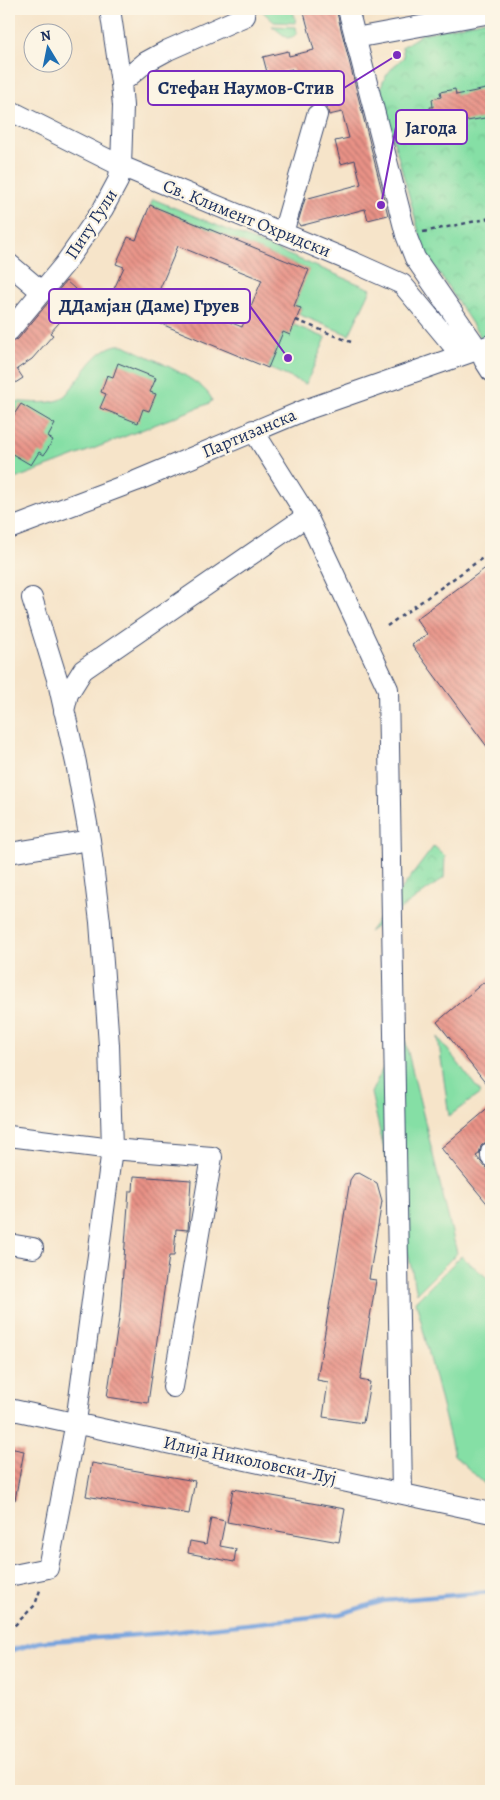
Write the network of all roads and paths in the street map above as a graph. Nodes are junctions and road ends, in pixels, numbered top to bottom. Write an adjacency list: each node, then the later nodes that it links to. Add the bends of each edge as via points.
1 (110, 9): 6 (street, Питу Гули)
2 (348, 9): 5 (street)
3 (491, 13): 5 (street)
4 (245, 16): 6 (street, via 168,50 146,62)
5 (364, 36): 9 (street)
6 (121, 83): 11 (street, Питу Гули)
7 (9, 110): 11 (street, Св. Климент Охридски)
8 (317, 115): 13 (street)
9 (377, 126): 10 (path, via 422,116 427,127); 14 (street)
10 (434, 132)
11 (121, 166): 13 (street, Св. Климент Охридски); 16 (street, Питу Гули, via 116,187 103,209)
12 (491, 218): 14 (path)
13 (283, 233): 20 (street, Св. Климент Охридски, via 402,284)
14 (406, 235): 20 (street, via 415,258)
15 (9, 264): 16 (street)
16 (42, 292): 18 (street, Питу Гули)
17 (296, 320): 19 (path)
18 (9, 331)
19 (350, 342)
20 (480, 355): 21 (street, Партизанска, via 354,391)
21 (253, 430): 22 (street); 23 (street, Партизанска, via 136,481)
22 (307, 516): 27 (street, via 83,670 68,694); 39 (street, via 388,689)
23 (9, 529)
24 (491, 552): 26 (path)
25 (32, 598): 27 (street)
26 (387, 626)
27 (64, 711): 28 (street)
28 (90, 840): 29 (street); 31 (street, via 100,922)
29 (9, 853)
30 (9, 1136): 31 (street)
31 (112, 1149): 36 (street, via 212,1157); 38 (street)
32 (491, 1152): 33 (street)
33 (491, 1157)
34 (9, 1244): 35 (street)
35 (32, 1248)
36 (173, 1387)
37 (9, 1409): 38 (street, Илија Николовски-Луј)
38 (76, 1422): 39 (street, Илија Николовски-Луј); 41 (street)
39 (402, 1493): 40 (street, Илија Николовски-Луј)
40 (491, 1513)
41 (48, 1568): 42 (street); 43 (path, via 35,1606)
42 (9, 1576)
43 (9, 1631)

